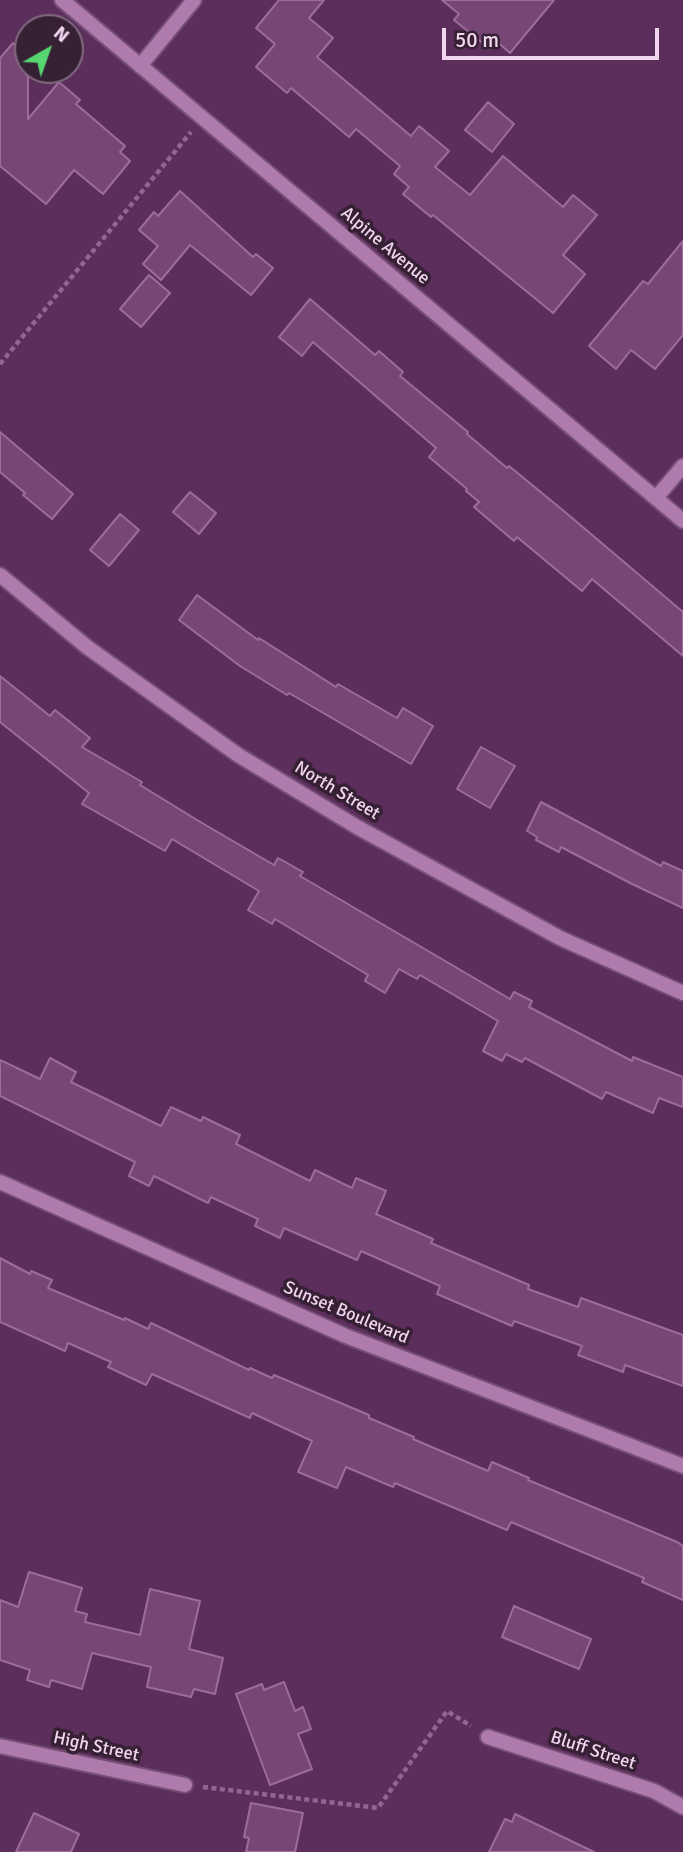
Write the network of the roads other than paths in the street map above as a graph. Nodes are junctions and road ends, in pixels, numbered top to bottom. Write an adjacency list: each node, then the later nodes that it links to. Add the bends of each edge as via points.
1 (62, 0): 3 (street, Alpine Avenue)
2 (194, 0): 3 (street)
3 (140, 66): 5 (street, Alpine Avenue)
4 (683, 466): 5 (street)
5 (656, 498): 6 (street, Alpine Avenue)
6 (683, 521)
7 (0, 575): 8 (street, North Street, via 87,647 238,755 357,827 560,938)
8 (683, 993)
9 (0, 1182): 10 (street, Sunset Boulevard, via 346,1336)
10 (683, 1466)
11 (488, 1737): 14 (street, Bluff Street, via 654,1791)
12 (0, 1746): 13 (street, High Street)
13 (185, 1785)
14 (683, 1807)

